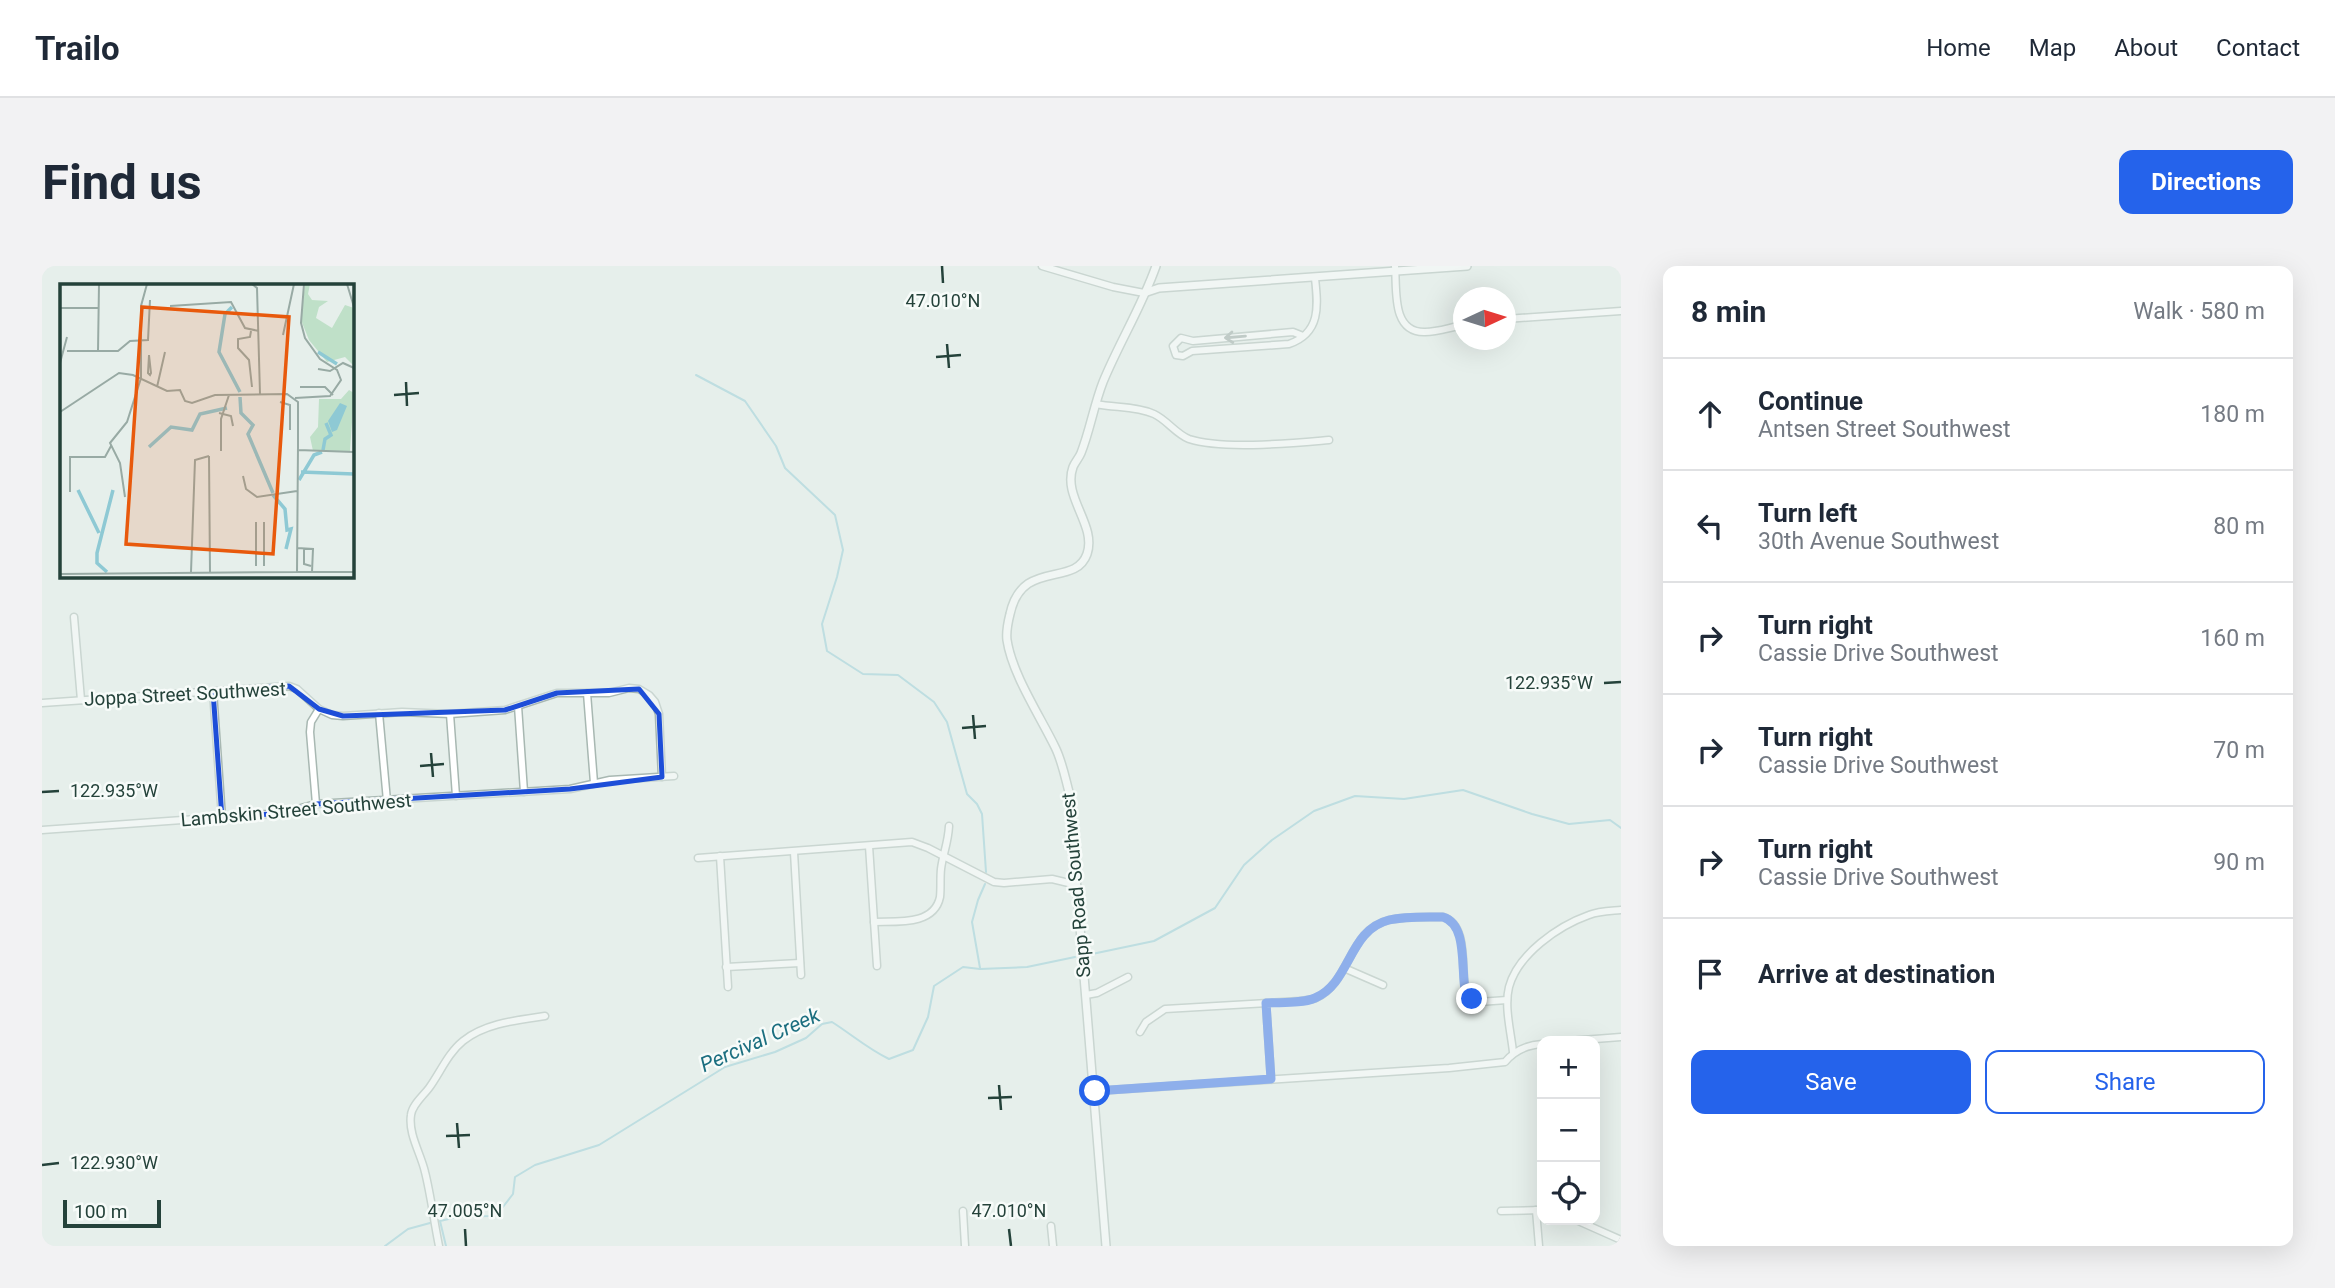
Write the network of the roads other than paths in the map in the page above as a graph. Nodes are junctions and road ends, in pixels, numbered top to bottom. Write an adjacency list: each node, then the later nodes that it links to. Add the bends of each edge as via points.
1 (1042, 266): 6 (street)
2 (1156, 266): 6 (street, Sapp Road Southwest)
3 (1467, 266): 4 (street)
4 (1395, 269): 5 (street); 9 (street, via 1398,313 1409,328 1424,332)
5 (1315, 278): 6 (street, via 1159,288); 10 (street, via 1317,316)
6 (1144, 293): 11 (street, Sapp Road Southwest)
7 (1621, 311): 8 (street)
8 (1516, 318)
9 (1453, 327)
10 (1303, 336): 10 (street, one-way to 10, via 1293,332 1193,341 1181,338 1173,346 1176,355 1183,356 1192,351 1289,344)
11 (1096, 404): 12 (street, via 1153,413 1187,438 1214,443); 37 (street, Sapp Road Southwest, via 1071,480 1089,544 1086,556 1078,568 1033,580 1018,591 1007,639 1064,772)
12 (1329, 440)
13 (74, 617): 16 (street)
14 (213, 691): 16 (street, Joppa Street Southwest); 19 (street, Joppa Street Southwest, via 289,686); 29 (street)
15 (587, 693): 18 (street, via 557,693); 23 (street, via 629,688 649,695 659,714); 24 (street)
16 (81, 700): 17 (street, Joppa Street Southwest)
17 (42, 703)
18 (518, 706): 21 (street); 25 (street)
19 (320, 709): 20 (street, via 332,715); 28 (street, via 311,722)
20 (379, 713): 21 (street); 27 (street)
21 (450, 714): 26 (street)
22 (674, 776): 23 (street, Lambskin Street Southwest)
23 (662, 777): 24 (street, Lambskin Street Southwest)
24 (594, 783): 25 (street, Lambskin Street Southwest)
25 (524, 792): 26 (street, Lambskin Street Southwest)
26 (456, 796): 27 (street, Lambskin Street Southwest)
27 (387, 801): 28 (street, Lambskin Street Southwest)
28 (316, 804): 29 (street, Lambskin Street Southwest, via 282,813)
29 (222, 818): 31 (street, Lambskin Street Southwest)
30 (949, 826): 35 (street)
31 (42, 831)
32 (869, 846): 33 (street); 35 (street, via 912,842); 39 (street)
33 (794, 852): 34 (street); 40 (street)
34 (720, 856): 36 (street); 42 (street)
35 (943, 857): 37 (street, via 999,883 1052,878); 39 (street, via 935,909 915,920)
36 (698, 858)
37 (1077, 885): 48 (street, Sapp Road Southwest)
38 (1621, 910): 49 (street, via 1586,916 1553,934 1515,973)
39 (874, 922): 41 (street)
40 (800, 963): 42 (street); 44 (street)
41 (877, 966)
42 (726, 967): 47 (street)
43 (1344, 968): 46 (street); 49 (street, via 1354,946 1375,926 1388,920 1443,917 1451,919 1460,933 1466,995 1479,1002); 50 (street, via 1316,998)
44 (801, 975)
45 (1128, 977): 48 (street)
46 (1383, 985)
47 (728, 987)
48 (1086, 995): 58 (street, Sapp Road Southwest)
49 (1507, 1000): 56 (street)
50 (1266, 1003): 52 (street, via 1165,1009); 57 (street)
51 (545, 1016): 66 (street, via 512,1021 462,1041 414,1106 411,1120)
52 (1140, 1032)
53 (1621, 1037): 54 (street)
54 (1600, 1039)
55 (1537, 1044): 56 (street)
56 (1513, 1052): 57 (street, via 1504,1062)
57 (1271, 1079): 58 (street)
58 (1095, 1091): 69 (street, Sapp Road Southwest)
59 (1537, 1210): 60 (street)
60 (1501, 1211)
61 (963, 1212): 67 (street)
62 (1539, 1225): 70 (street)
63 (1587, 1225): 65 (street)
64 (1051, 1226): 68 (street)
65 (1621, 1240)
66 (439, 1246)
67 (965, 1246)
68 (1053, 1246)
69 (1106, 1246)
70 (1539, 1246)

